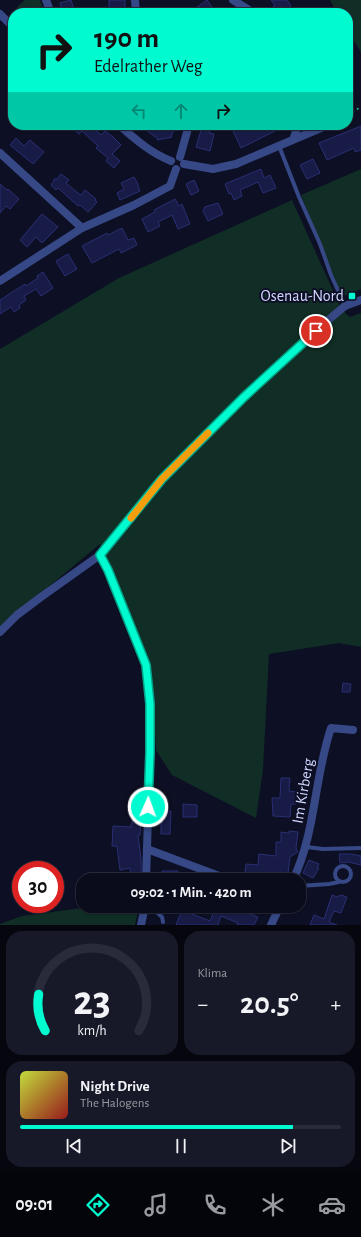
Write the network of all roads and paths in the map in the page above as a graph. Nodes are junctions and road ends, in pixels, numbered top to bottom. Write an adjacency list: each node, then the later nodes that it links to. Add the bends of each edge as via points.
1 (233, 0): 2 (street)
2 (246, 8)
3 (0, 14): 4 (street)
4 (8, 22)
5 (125, 130): 12 (street, via 158,156)
6 (188, 130): 13 (street)
7 (296, 130): 9 (street)
8 (316, 130): 9 (street)
9 (293, 140): 10 (street)
10 (279, 146): 13 (street, via 236,164 213,169); 18 (lane)
11 (0, 153): 15 (street)
12 (172, 161): 13 (street, via 175,157); 14 (street, via 172,167)
13 (182, 161): 14 (street, via 181,168)
14 (176, 169): 15 (street, via 170,186)
15 (82, 228): 16 (street)
16 (0, 281)
17 (361, 300): 18 (street)
18 (345, 306): 19 (street, via 244,397 162,479)
19 (100, 555): 20 (street, via 17,615); 24 (street, via 146,665 150,704)
20 (0, 632)
21 (353, 730): 22 (street, Im Kirberg, via 331,728)
22 (307, 846): 23 (lane, via 323,849); 27 (street, Im Kirberg)
23 (361, 848)
24 (147, 849): 25 (street); 26 (street)
25 (146, 873)
26 (211, 873)
27 (296, 873)
28 (339, 882): 28 (lane, via 348,881 351,876 346,866 341,866 335,871 334,876); 29 (lane)
29 (306, 886)
30 (144, 913): 34 (street)
31 (158, 913): 33 (lane)
32 (277, 913): 35 (street)
33 (163, 922)
34 (141, 925)
35 (271, 925)

